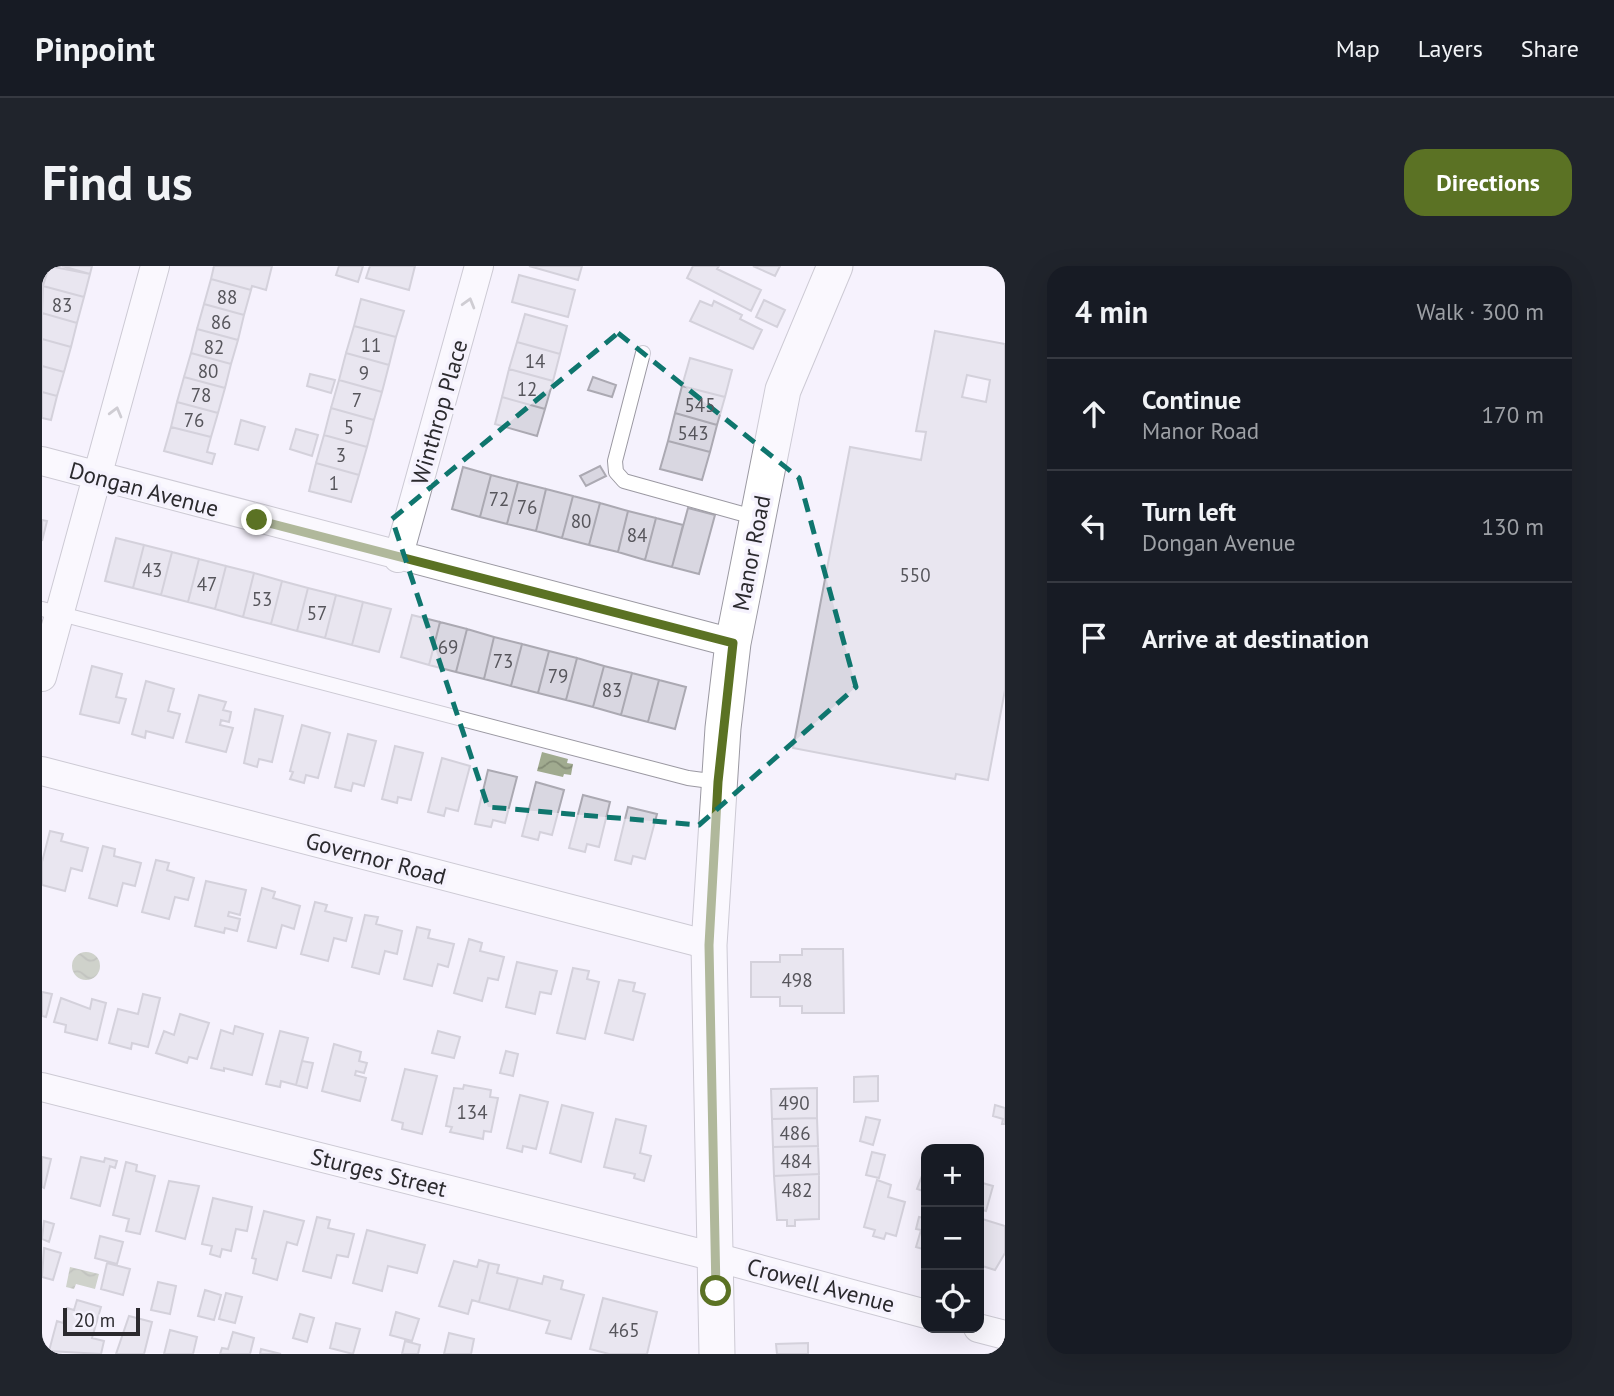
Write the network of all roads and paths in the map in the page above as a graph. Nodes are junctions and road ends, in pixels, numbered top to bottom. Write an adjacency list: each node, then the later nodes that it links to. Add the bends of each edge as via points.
1 (155, 266): 6 (street, one-way to 1)
2 (479, 266): 8 (street, Winthrop Place, one-way to 2)
3 (835, 266): 7 (street, Manor Road, via 783,390)
4 (643, 353): 7 (lane, via 616,472 624,481)
5 (42, 461): 6 (street, Dongan Avenue)
6 (98, 478): 8 (street, Dongan Avenue); 9 (street)
7 (757, 518): 10 (street, Manor Road)
8 (398, 558): 10 (street, Dongan Avenue)
9 (51, 612): 11 (street); 13 (lane, via 688,778)
10 (733, 643): 13 (street, Manor Road)
11 (42, 677)
12 (42, 771): 14 (street, Governor Road)
13 (718, 782): 14 (street, Manor Road)
14 (709, 945): 16 (street, Manor Road)
15 (42, 1087): 16 (street, Sturges Street)
16 (715, 1256): 17 (street, Crowell Avenue); 20 (street, Manor Road)
17 (921, 1313)
18 (984, 1330): 19 (street)
19 (1005, 1335)
20 (717, 1354)

